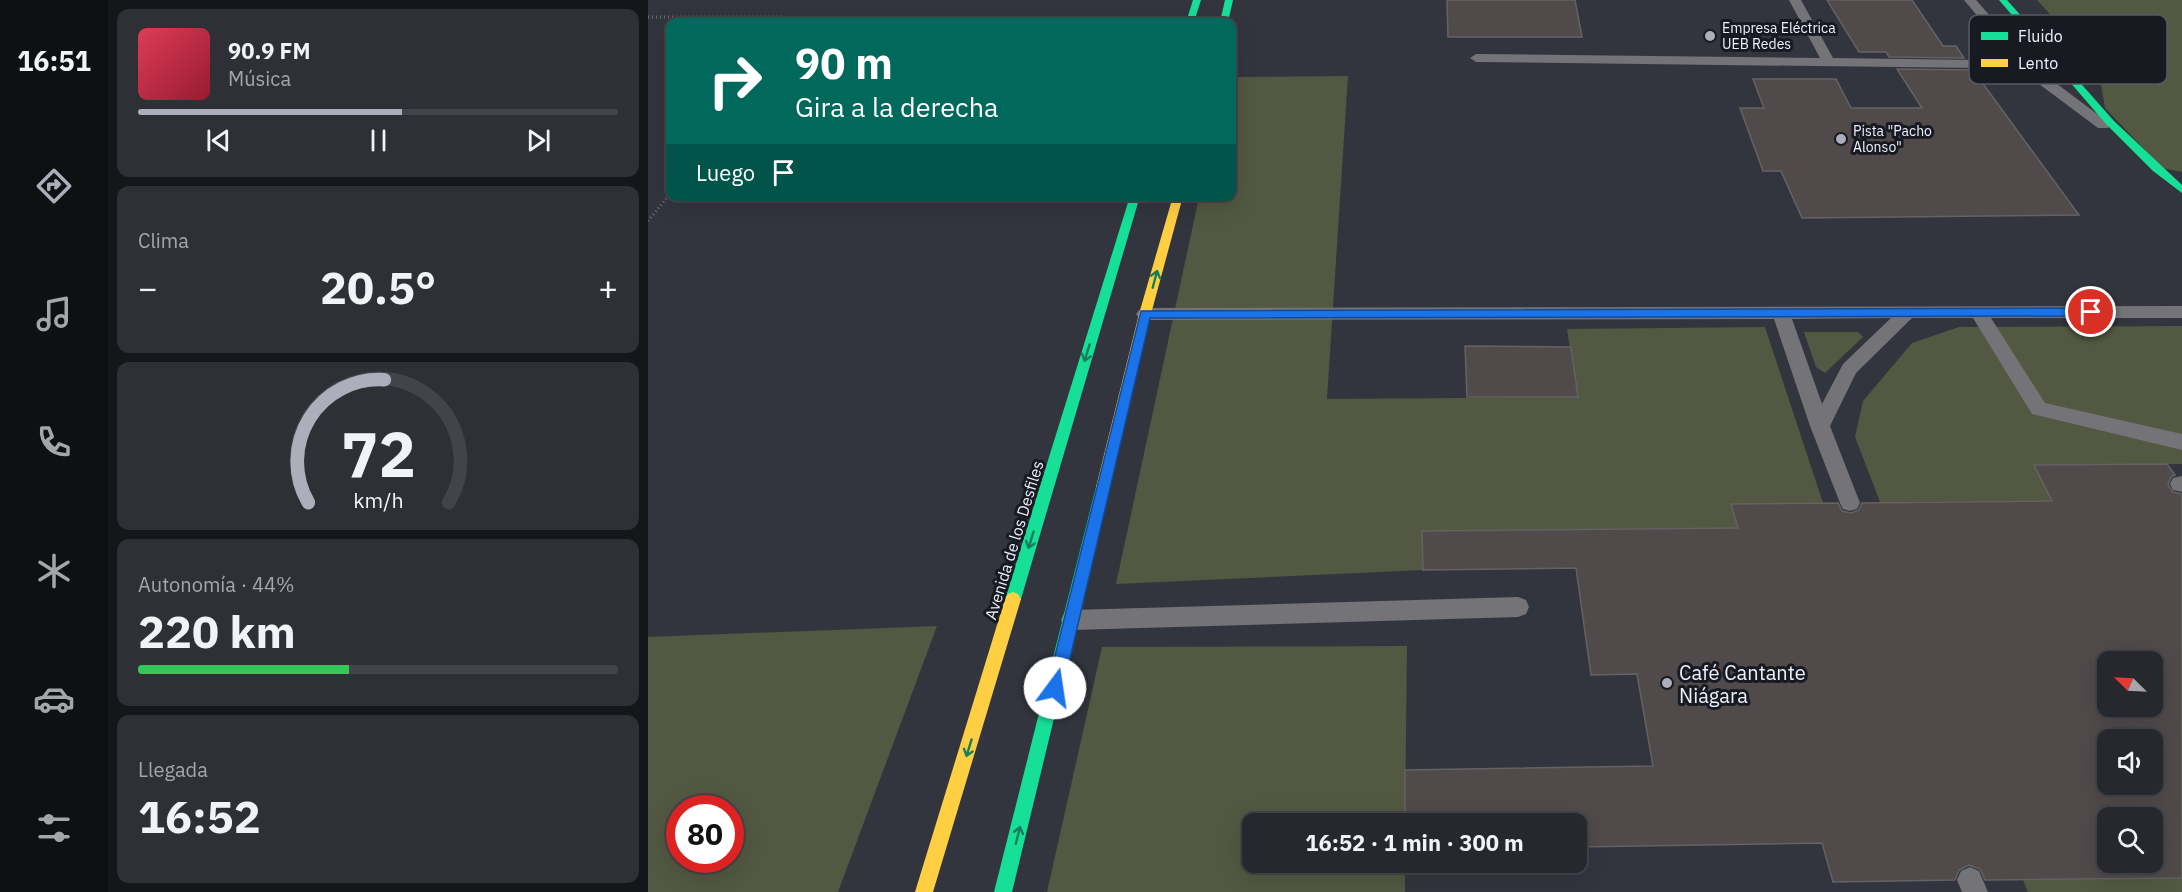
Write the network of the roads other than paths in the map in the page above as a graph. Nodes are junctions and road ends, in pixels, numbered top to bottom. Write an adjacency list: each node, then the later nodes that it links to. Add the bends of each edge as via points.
1 (1197, 0): 8 (main road)
2 (1230, 0): 9 (main road)
3 (1795, 0): 11 (lane)
4 (1970, 0): 6 (lane)
5 (2003, 0): 7 (main road)
6 (1983, 15)
7 (2016, 15)
8 (1191, 18)
9 (1225, 18)
10 (1476, 58): 11 (lane)
11 (1829, 63): 12 (lane)
12 (1969, 64)
13 (2048, 84): 15 (lane)
14 (2074, 84): 15 (main road)
15 (2118, 136): 16 (main road)
16 (2182, 190)
17 (1134, 201): 29 (main road, Avenida de los Desfiles, one-way to 29, via 1104,314)
18 (1176, 201): 23 (main road, one-way to 18)
19 (1908, 312): 20 (lane); 22 (lane); 24 (lane, via 1849,369)
20 (1978, 312): 21 (lane); 25 (lane, via 2039,410)
21 (2182, 312)
22 (1781, 313): 23 (lane); 24 (lane)
23 (1139, 314): 28 (main road)
24 (1820, 426): 26 (lane)
25 (2182, 442)
26 (1850, 503)
27 (1518, 607): 28 (lane)
28 (1072, 620): 30 (main road, one-way to 28)
29 (924, 892)
30 (1003, 892)

